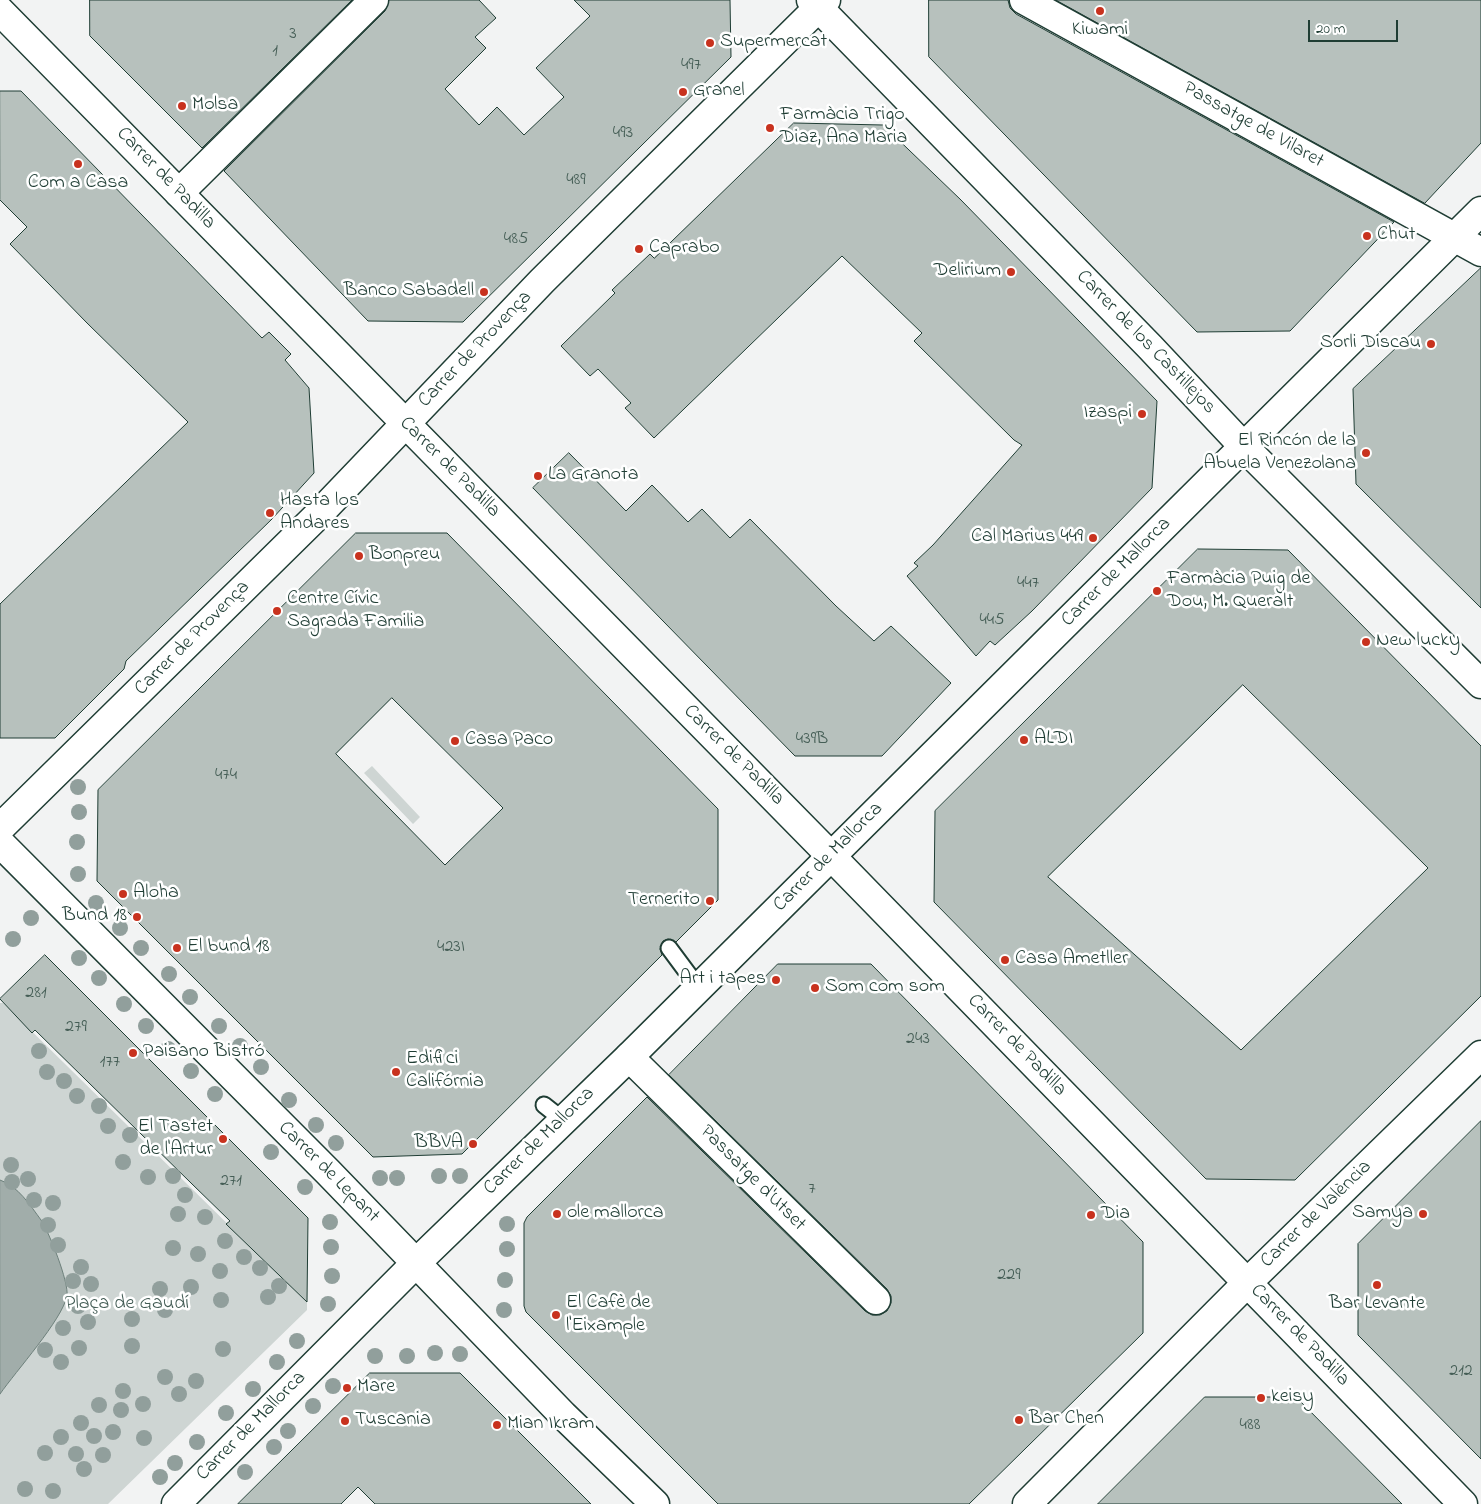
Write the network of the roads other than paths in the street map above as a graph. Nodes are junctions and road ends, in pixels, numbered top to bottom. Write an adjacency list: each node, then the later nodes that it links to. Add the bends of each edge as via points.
1 (374, 0): 5 (main road)
2 (1024, 0): 7 (main road, Passatge de Vilaret)
3 (818, 2): 9 (main road, Carrer de Provença); 10 (main road, Carrer de los Castillejos)
4 (0, 11): 5 (main road, Carrer de Padilla)
5 (179, 193): 9 (main road, Carrer de Padilla)
6 (1481, 211): 7 (main road, Carrer de Mallorca)
7 (1454, 238): 8 (main road, Passatge de Vilaret); 10 (main road, Carrer de Mallorca)
8 (1481, 252)
9 (405, 423): 12 (main road, Carrer de Provença, via 295,538); 14 (main road, Carrer de Padilla)
10 (1244, 447): 11 (main road, Carrer de los Castillejos); 14 (main road, Carrer de Mallorca)
11 (1481, 684)
12 (0, 828)
13 (0, 843): 19 (main road, Carrer de Lepant)
14 (831, 856): 16 (main road, Carrer de Mallorca); 20 (main road, Carrer de Padilla)
15 (669, 948): 16 (lane)
16 (698, 987): 18 (main road, Carrer de Mallorca)
17 (1481, 1055): 20 (main road, Carrer de València)
18 (629, 1057): 19 (main road, Carrer de Mallorca, via 554,1112); 21 (main road, Passatge d'Utset)
19 (416, 1263): 22 (main road, Carrer de Mallorca); 23 (main road, Carrer de Lepant, via 563,1415)
20 (1247, 1283): 24 (main road, Carrer de València); 25 (main road, Carrer de Padilla)
21 (876, 1300)
22 (176, 1504)
23 (655, 1504)
24 (1027, 1504)
25 (1463, 1504)

